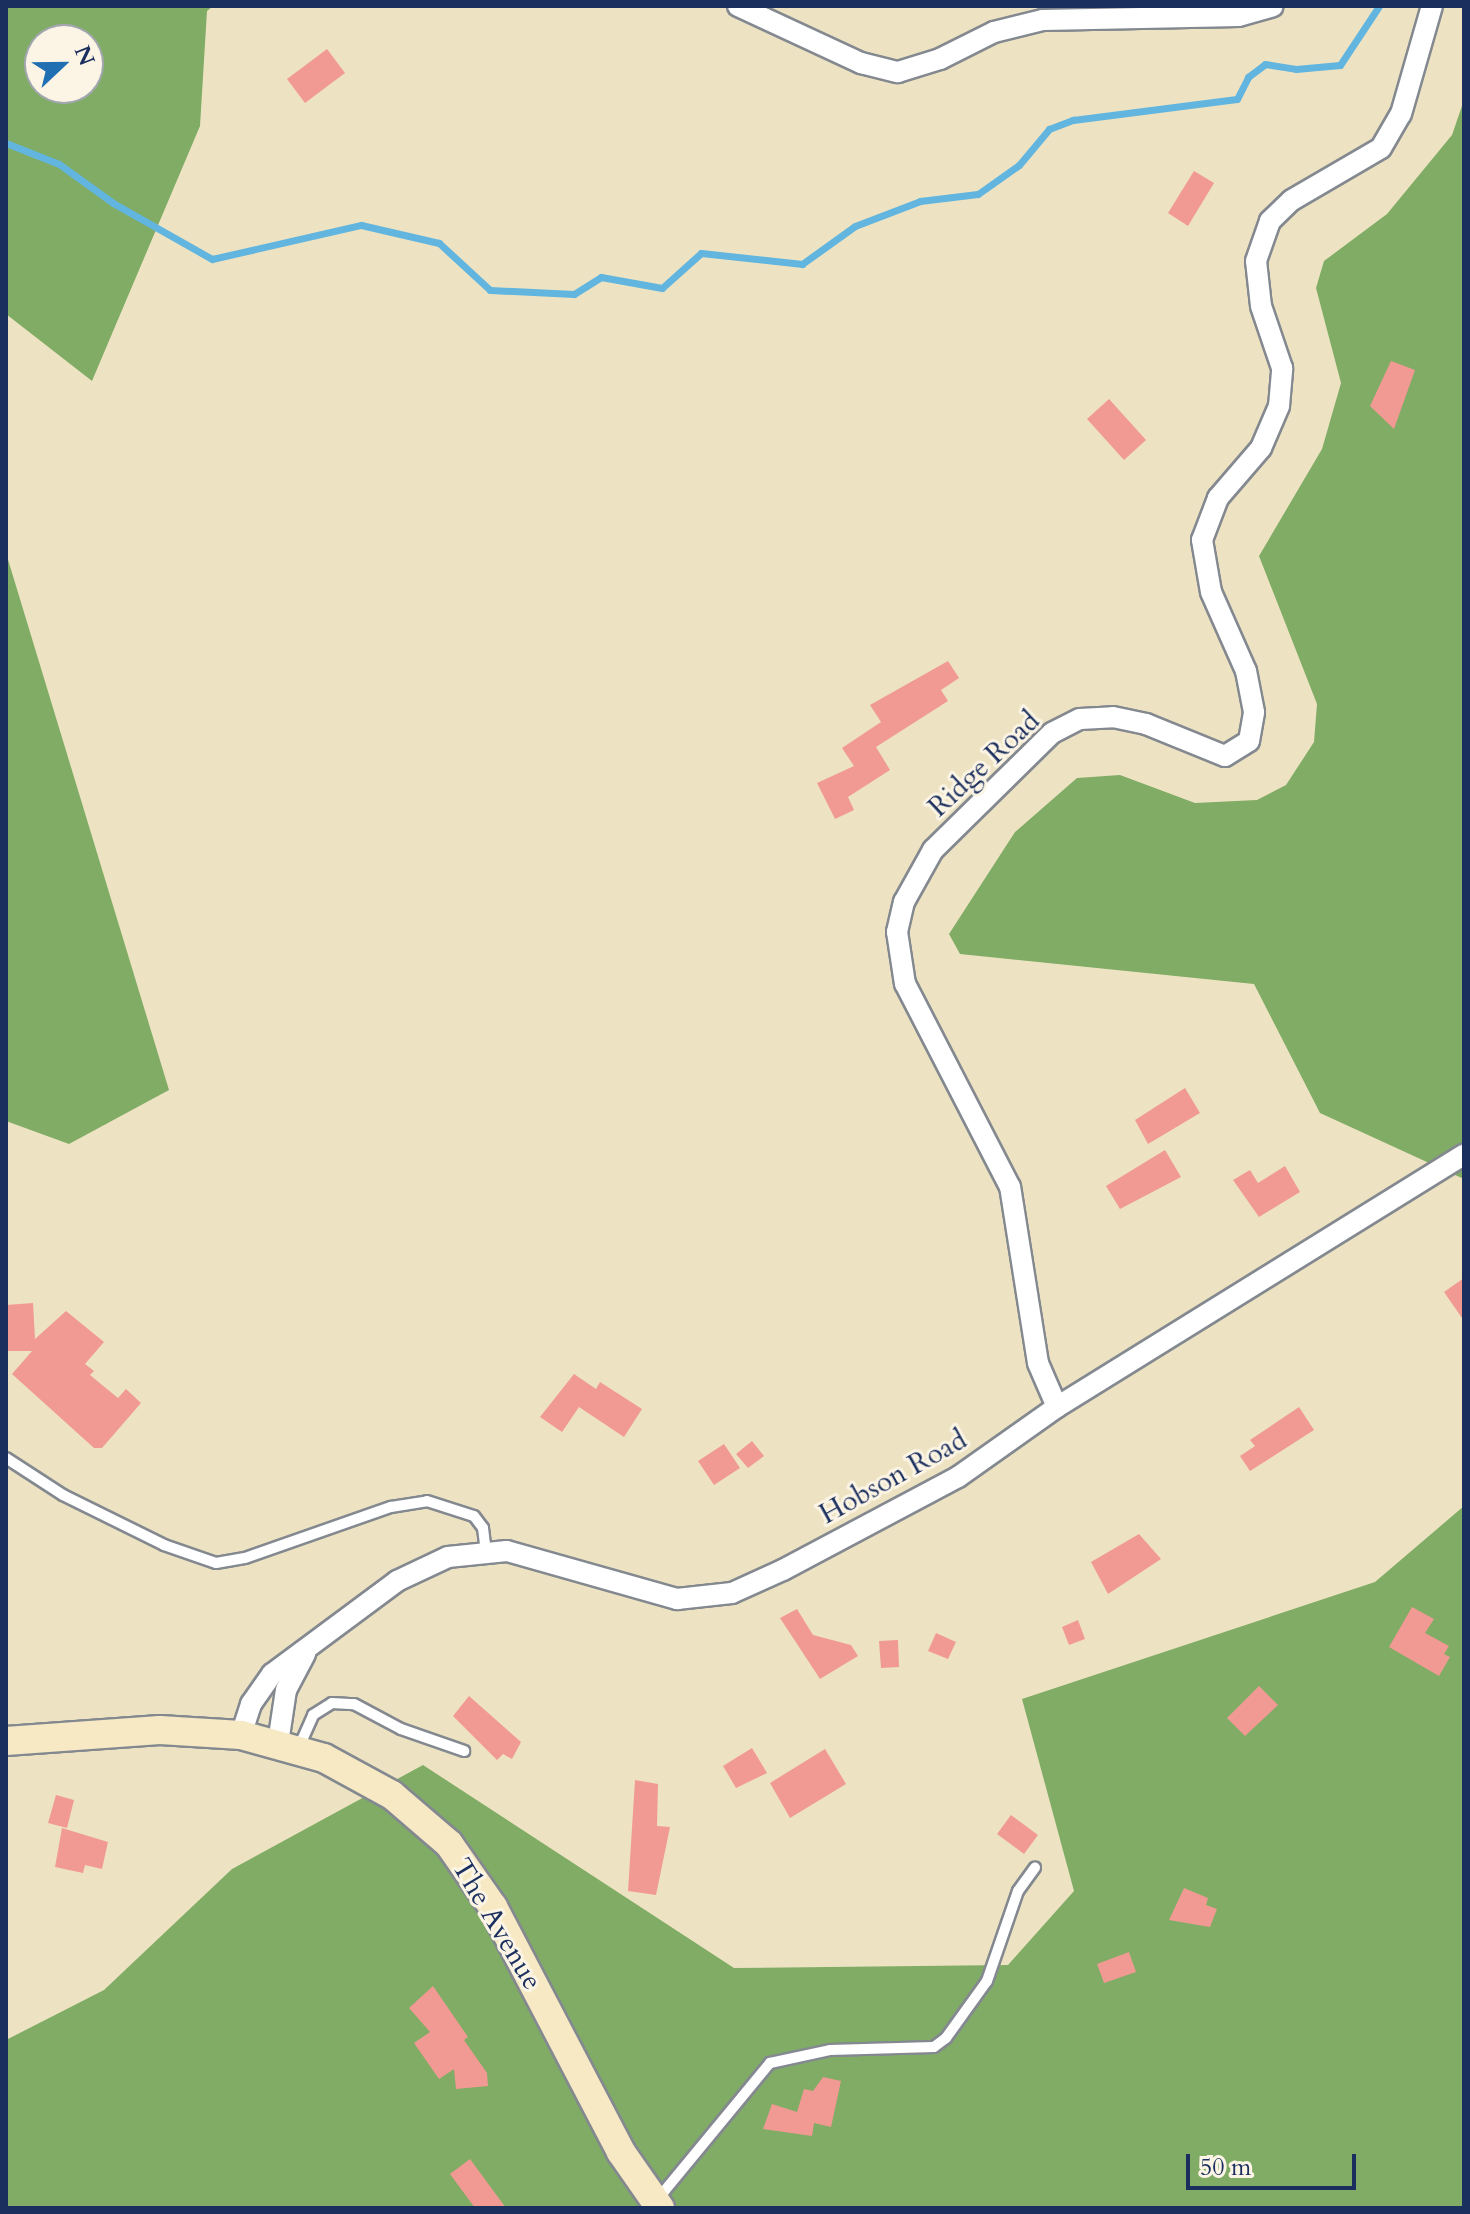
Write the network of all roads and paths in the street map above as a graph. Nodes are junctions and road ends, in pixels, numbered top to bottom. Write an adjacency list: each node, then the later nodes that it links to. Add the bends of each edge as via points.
1 (738, 6): 2 (street, via 861,63 898,72 940,59 994,32 1043,20 1239,16)
2 (1273, 6)
3 (1432, 6): 5 (street, Ridge Road, via 1401,114 1381,148 1292,200 1270,221 1256,261 1261,306 1282,368 1279,406 1261,448 1218,498 1202,540 1211,592 1246,671 1254,712 1249,741 1225,756 1146,724 1113,717 1080,719 1052,733 933,850 904,902 897,932 905,984 1010,1187 1038,1363)
4 (1464, 1155): 5 (street, Hobson Road)
5 (1057, 1407): 7 (street, Hobson Road, via 958,1477 732,1593 677,1599 535,1557)
6 (6, 1458): 7 (lane, via 63,1495 164,1545 216,1563 245,1558 391,1507 427,1501 474,1516 483,1528)
7 (486, 1551): 8 (street, Hobson Road, via 424,1564)
8 (309, 1647): 9 (street, Hobson Road, via 258,1691); 11 (street, Hobson Road, via 286,1690)
9 (241, 1735): 10 (street, The Avenue, via 160,1730); 11 (street, The Avenue)
10 (6, 1741)
11 (288, 1746): 12 (lane, via 313,1715 332,1703 354,1704 401,1729); 14 (street, The Avenue, via 371,1781 449,1844 493,1907 621,2152)
12 (464, 1751)
13 (1035, 1868): 14 (lane, via 1018,1891 987,1981 946,2038 934,2047 818,2052 770,2063)
14 (658, 2205)

